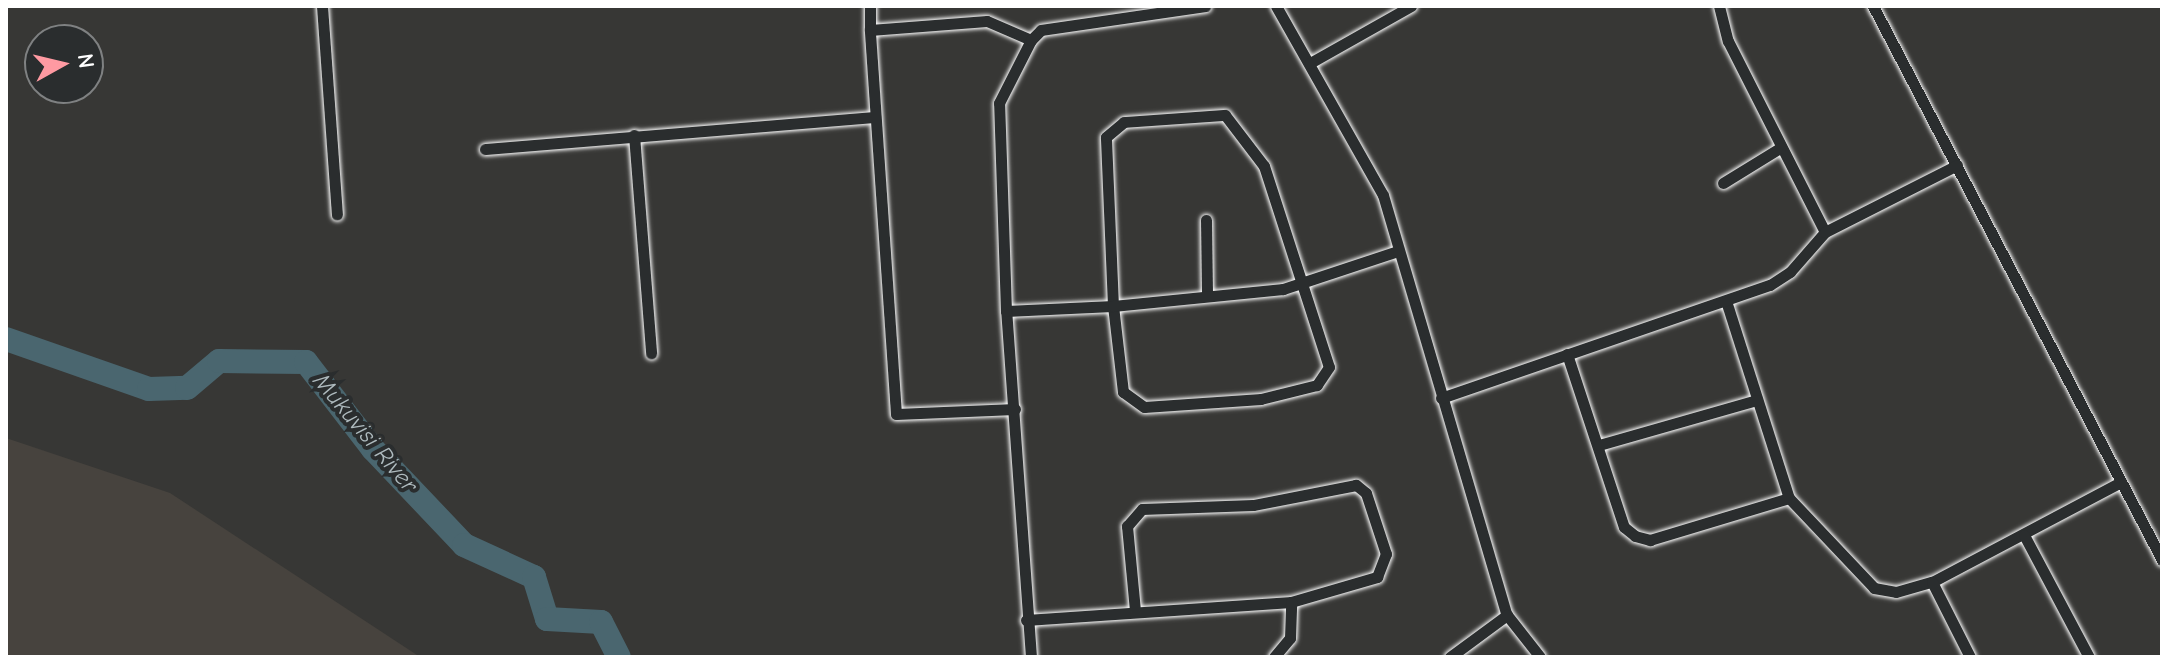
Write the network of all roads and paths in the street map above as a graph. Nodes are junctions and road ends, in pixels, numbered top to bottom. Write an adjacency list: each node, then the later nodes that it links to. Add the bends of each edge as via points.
1 (322, 6): 17 (street)
2 (870, 6): 8 (street)
3 (1205, 6): 9 (street, via 1051,26)
4 (1276, 6): 10 (street)
5 (1411, 6): 10 (street)
6 (1719, 6): 13 (street, via 1728,41)
7 (1873, 6): 15 (street)
8 (870, 30): 9 (street, via 987,21); 11 (street)
9 (1031, 40): 25 (street, via 999,103)
10 (1310, 63): 20 (street, via 1374,174)
11 (872, 117): 12 (street); 30 (street, via 896,414)
12 (634, 135): 14 (street); 26 (street)
13 (1780, 148): 16 (street); 19 (street)
14 (485, 149)
15 (1957, 165): 19 (street); 32 (street)
16 (1723, 183)
17 (337, 214)
18 (1206, 220): 22 (street)
19 (1825, 232): 23 (street, via 1790,272)
20 (1398, 251): 21 (street); 28 (street)
21 (1300, 283): 22 (street); 24 (street, via 1329,367 1317,385 1261,399 1144,407 1129,401); 24 (street, via 1264,166 1235,122 1225,115 1124,122 1106,137)
22 (1207, 296): 24 (street)
23 (1727, 304): 27 (street); 29 (street)
24 (1113, 306): 25 (street)
25 (1006, 311): 30 (street)
26 (651, 353)
27 (1567, 354): 28 (street); 31 (street)
28 (1441, 398): 39 (street)
29 (1757, 400): 31 (street); 33 (street)
30 (1015, 409): 40 (street)
31 (1599, 445): 33 (street, via 1624,527 1635,536 1650,540)
32 (2121, 482): 34 (street); 35 (street)
33 (1789, 498): 36 (street, via 1874,588 1896,592)
34 (2024, 535): 36 (street); 46 (street)
35 (2162, 560)
36 (1932, 582): 45 (street)
37 (1291, 602): 38 (street); 38 (street, via 1377,577 1385,567 1386,554 1361,487 1253,505 1142,509 1127,526); 42 (street, via 1290,638)
38 (1135, 610): 40 (street)
39 (1507, 615): 43 (street); 44 (street)
40 (1026, 620): 41 (street)
41 (1031, 657)
42 (1274, 657)
43 (1450, 657)
44 (1540, 657)
45 (1970, 657)
46 (2089, 657)

